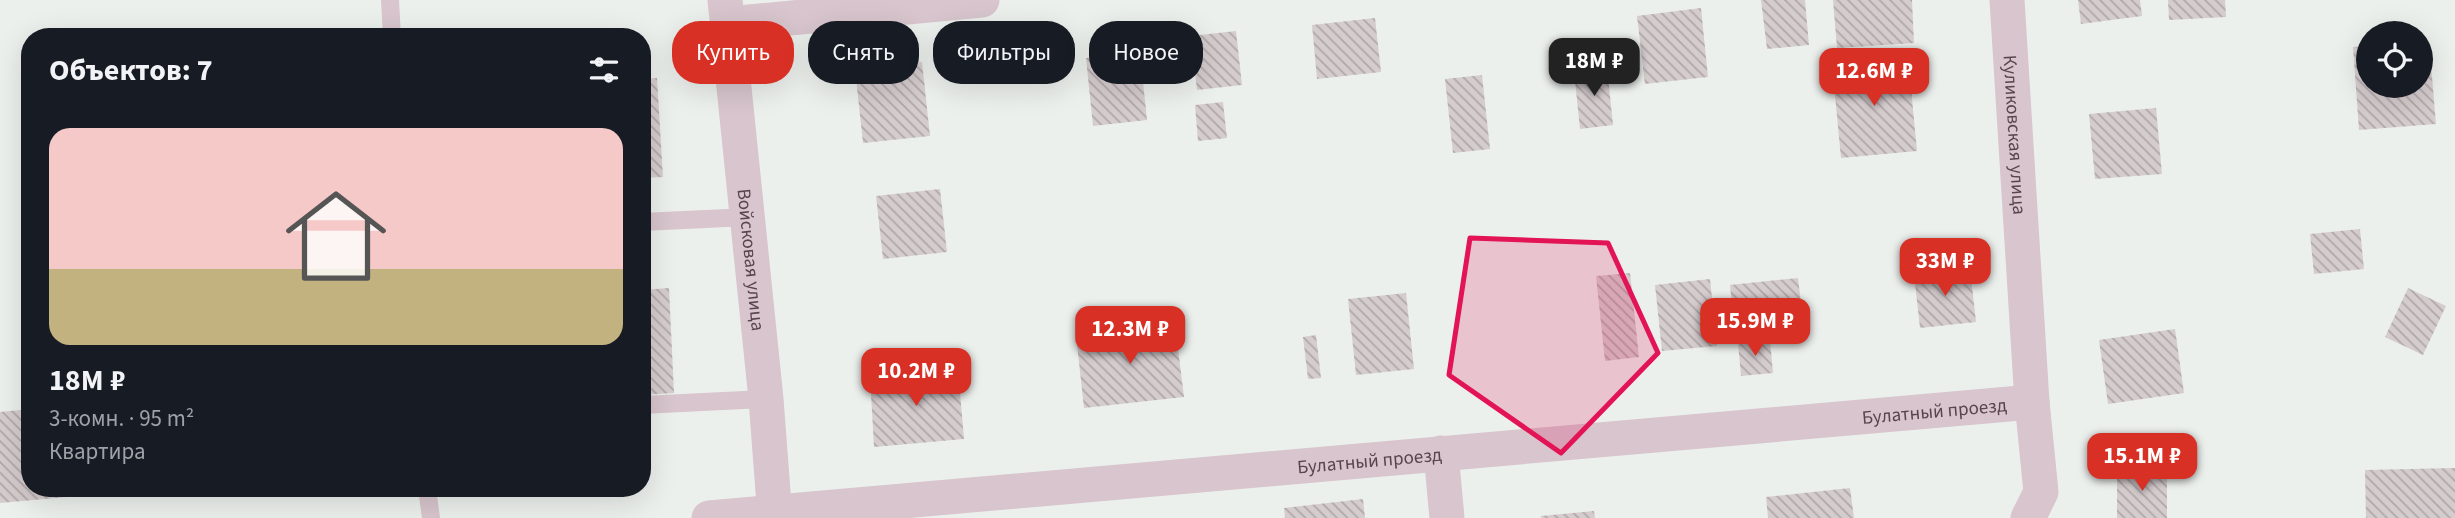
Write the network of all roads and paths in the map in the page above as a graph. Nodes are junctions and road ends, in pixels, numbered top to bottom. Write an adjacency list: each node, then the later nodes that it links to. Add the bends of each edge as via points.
1 (390, 0): 5 (lane)
2 (982, 0): 4 (street)
3 (2007, 0): 9 (street, Куликовская улица)
4 (727, 12): 6 (street, Войсковая улица)
5 (391, 28)
6 (748, 217): 7 (lane); 8 (street, Войсковая улица)
7 (651, 222)
8 (766, 399): 10 (lane); 13 (street, Войсковая улица)
9 (2032, 402): 11 (street, Булатный проезд); 17 (street, Куликовская улица, via 2041,492)
10 (651, 405)
11 (1441, 453): 13 (street, Булатный проезд); 16 (street)
12 (428, 497): 14 (lane)
13 (774, 516): 15 (street, Булатный проезд)
14 (431, 518)
15 (709, 518)
16 (1447, 518)
17 (2028, 518)

